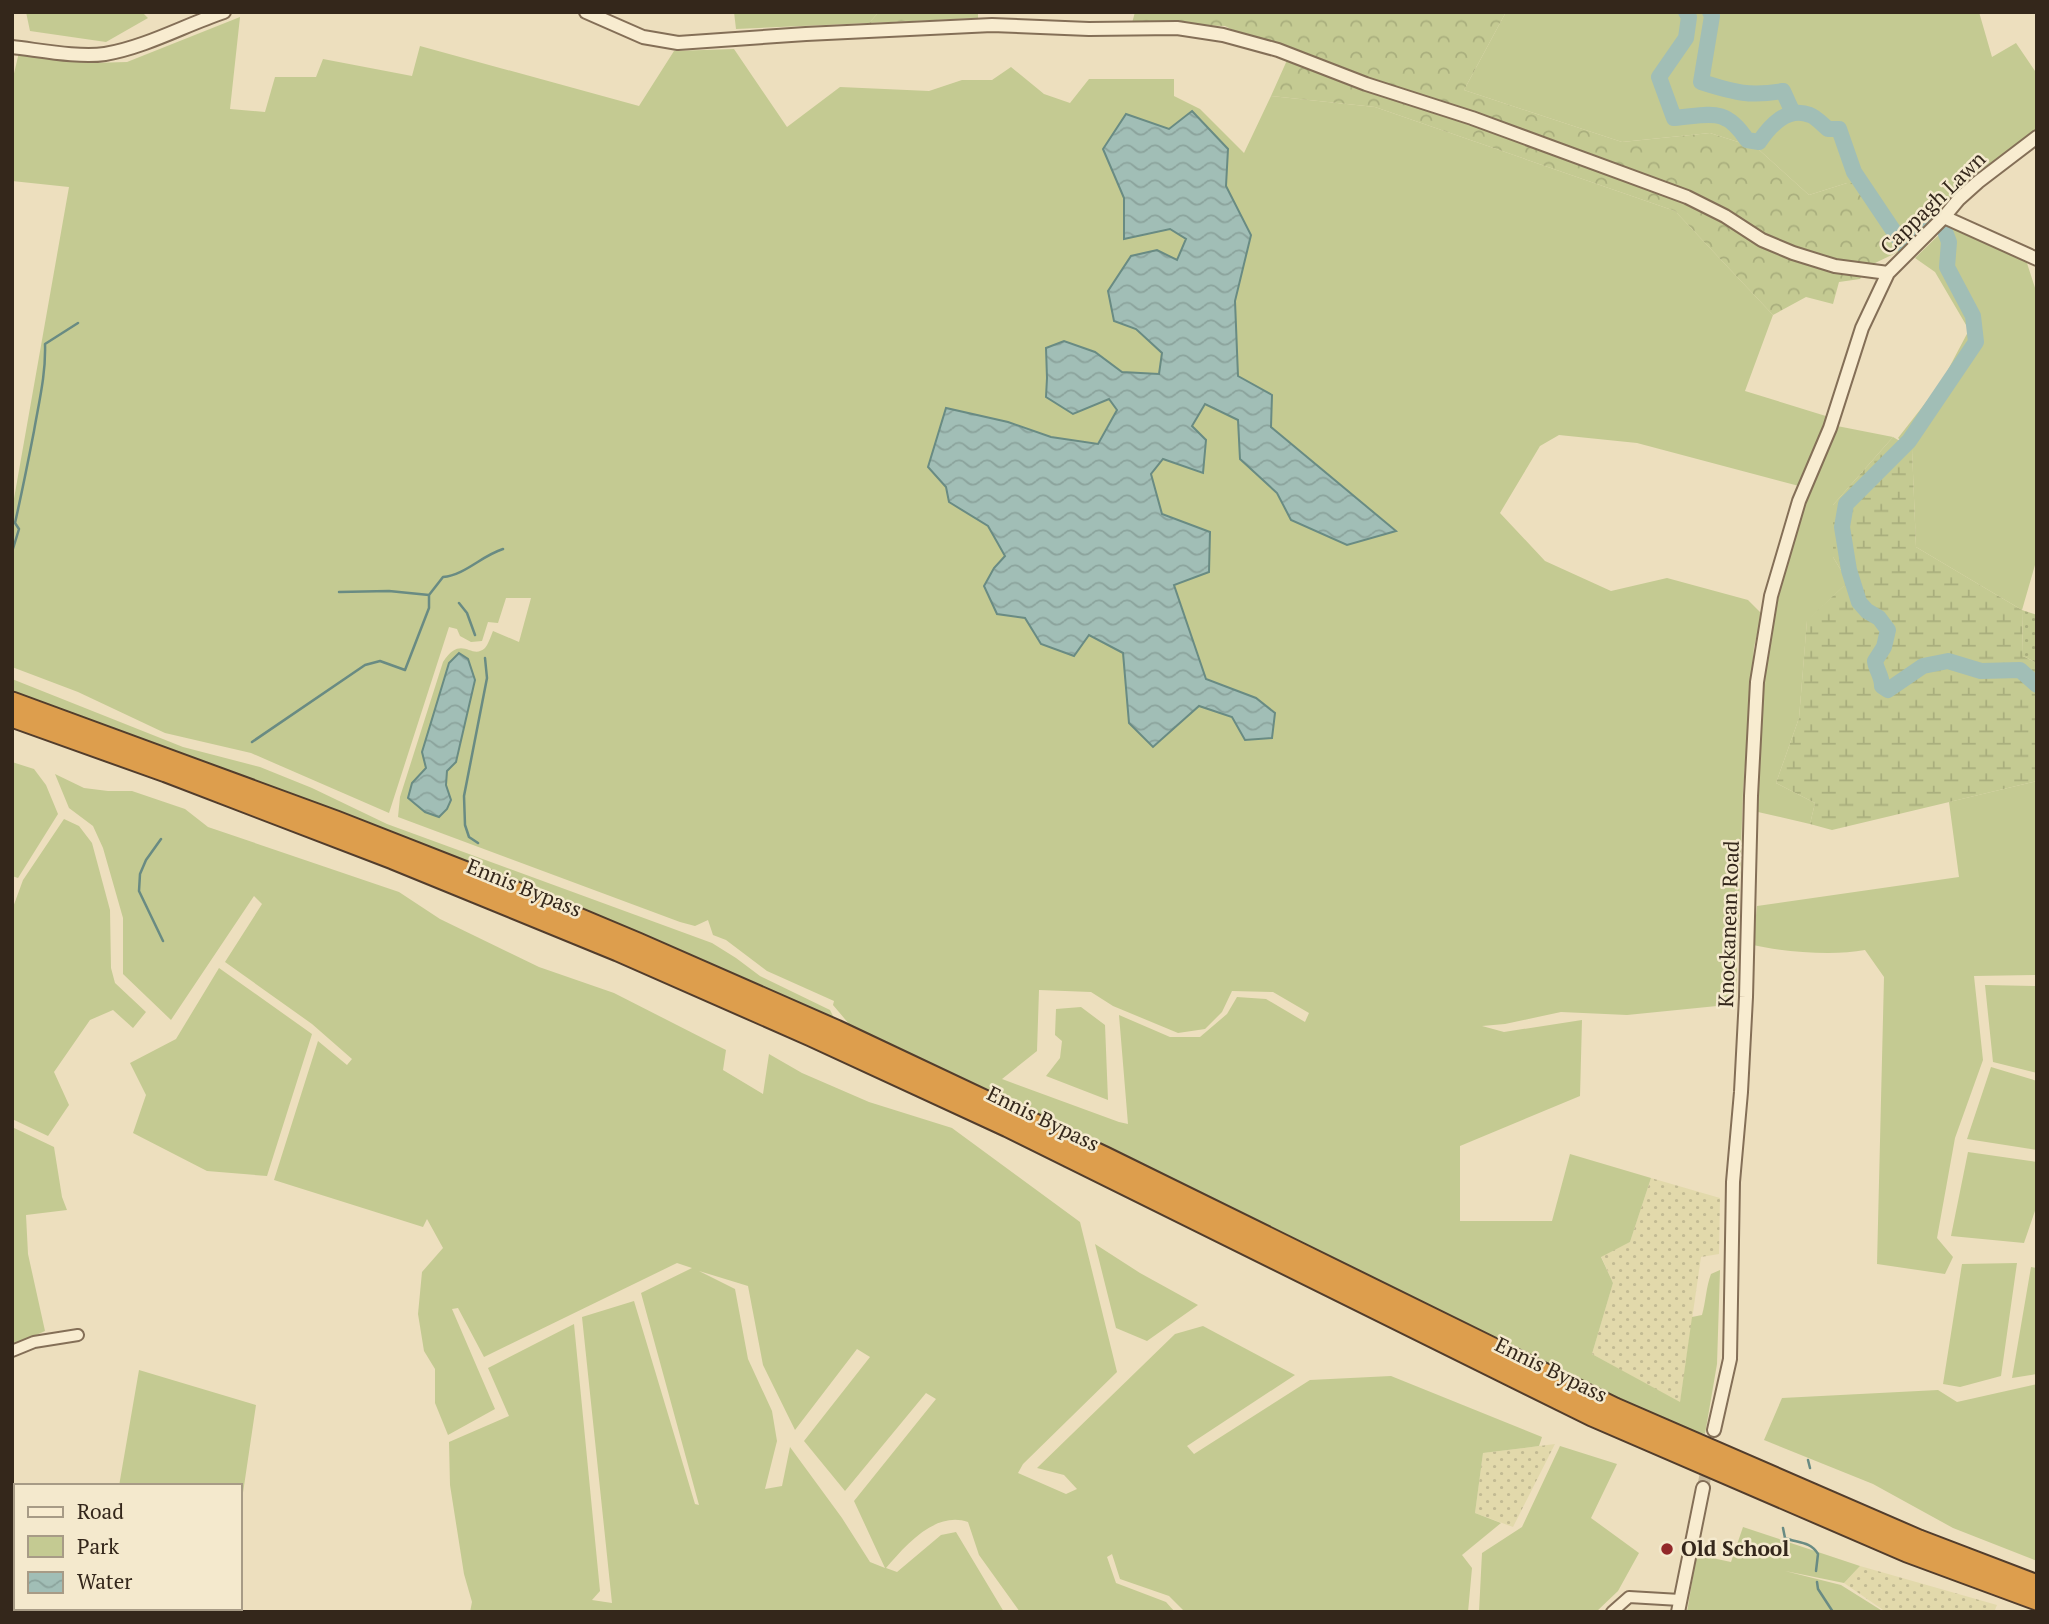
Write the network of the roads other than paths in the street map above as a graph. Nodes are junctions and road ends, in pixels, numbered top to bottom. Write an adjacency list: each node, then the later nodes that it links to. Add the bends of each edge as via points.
1 (224, 12): 3 (street, via 104,54)
2 (586, 12): 7 (street, via 643,37 678,43 992,25 1177,28 1223,35 1278,50 1687,197 1793,253)
3 (12, 47)
4 (2037, 137): 5 (street, Cappagh Lawn, via 1978,182)
5 (1944, 217): 6 (street); 7 (street, Cappagh Lawn)
6 (2037, 259)
7 (1888, 273): 8 (street, Cappagh Lawn, via 1862,328)
8 (1830, 428): 13 (street, Knockanean Road, via 1799,501 1770,596 1757,682 1746,997 1733,1182 1730,1359)
9 (12, 702): 15 (highway, Ennis Bypass, via 336,821 638,943 1105,1157 1615,1408 1908,1536)
10 (12, 717): 16 (highway, Ennis Bypass, via 380,854 630,956 1008,1127 1592,1416 1907,1552)
11 (78, 1335): 12 (street, via 34,1342)
12 (12, 1351)
13 (1714, 1430)
14 (1703, 1488): 17 (street)
15 (2037, 1584)
16 (2037, 1600)
17 (1679, 1606): 18 (street, via 1629,1597)
18 (1612, 1612)

